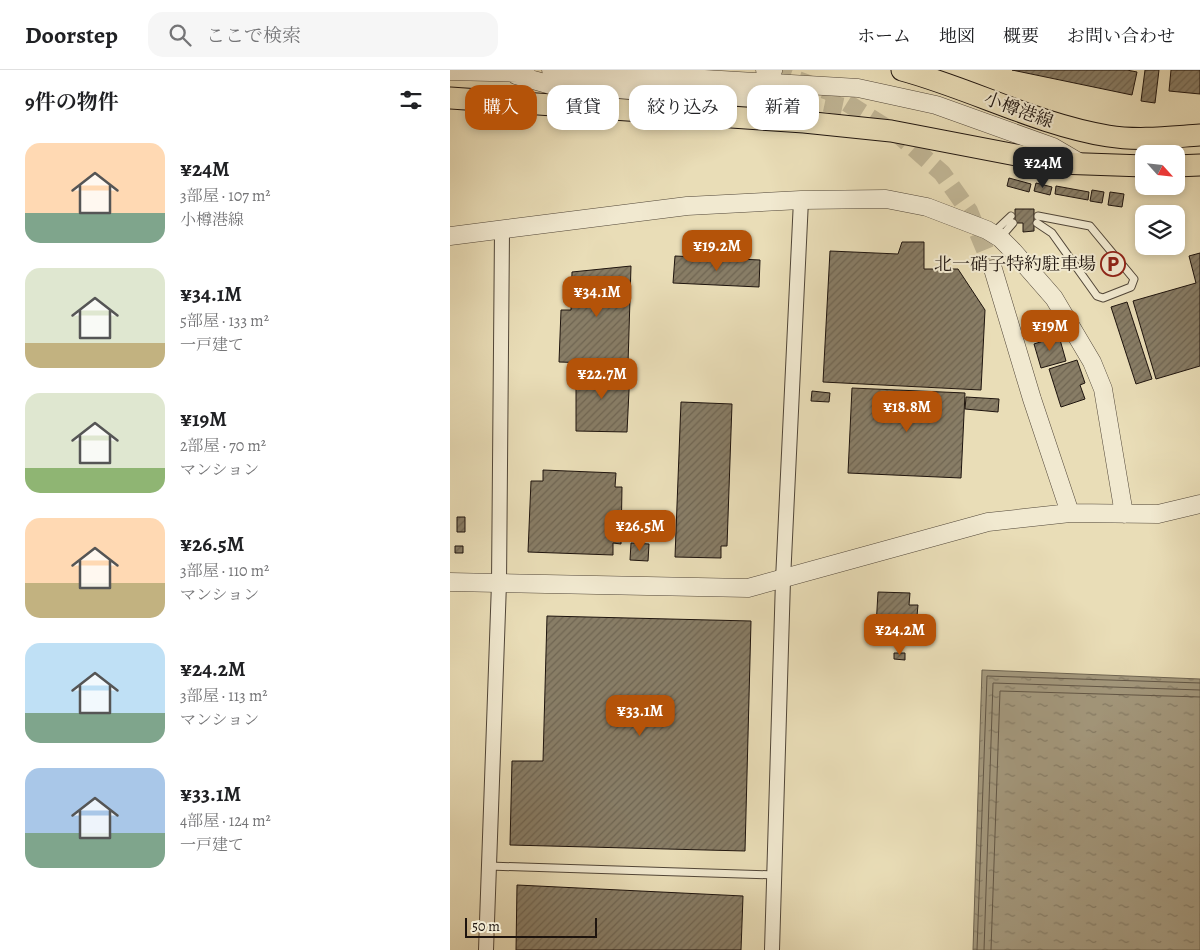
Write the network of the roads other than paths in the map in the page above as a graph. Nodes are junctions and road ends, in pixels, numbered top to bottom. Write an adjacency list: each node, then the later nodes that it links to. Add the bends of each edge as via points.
1 (550, 70): 6 (street); 10 (street, via 858,88 936,105 1053,147)
2 (765, 70): 3 (street)
3 (773, 70)
4 (902, 70): 9 (main road, 小樽港線, via 942,81 1017,112 1110,137)
5 (450, 71): 6 (street)
6 (516, 75): 7 (street, via 551,85)
7 (747, 97)
8 (450, 98): 10 (main road, via 891,131 1007,155)
9 (1200, 135)
10 (1082, 164): 12 (main road)
11 (1200, 165): 13 (main road)
12 (1135, 166)
13 (1185, 166)
14 (801, 200): 18 (street, via 687,206); 20 (street, via 886,198 926,207); 25 (street)
15 (1038, 216): 17 (lane, via 1090,226 1134,279 1130,287 1103,298 1097,296 1052,234)
16 (1012, 220): 20 (lane)
17 (1037, 224)
18 (502, 231): 19 (street); 27 (street)
19 (450, 236)
20 (996, 236): 24 (street, via 1054,298 1092,362 1103,389)
21 (993, 269): 23 (street)
22 (1200, 504): 24 (street, via 1158,514)
23 (1070, 513): 24 (street); 25 (street, via 988,522)
24 (1124, 514)
25 (782, 580): 27 (street, via 748,588); 29 (street)
26 (450, 582): 27 (street)
27 (499, 583): 28 (street)
28 (489, 866): 29 (lane); 30 (street)
29 (774, 874): 31 (street)
30 (486, 950)
31 (772, 950)

